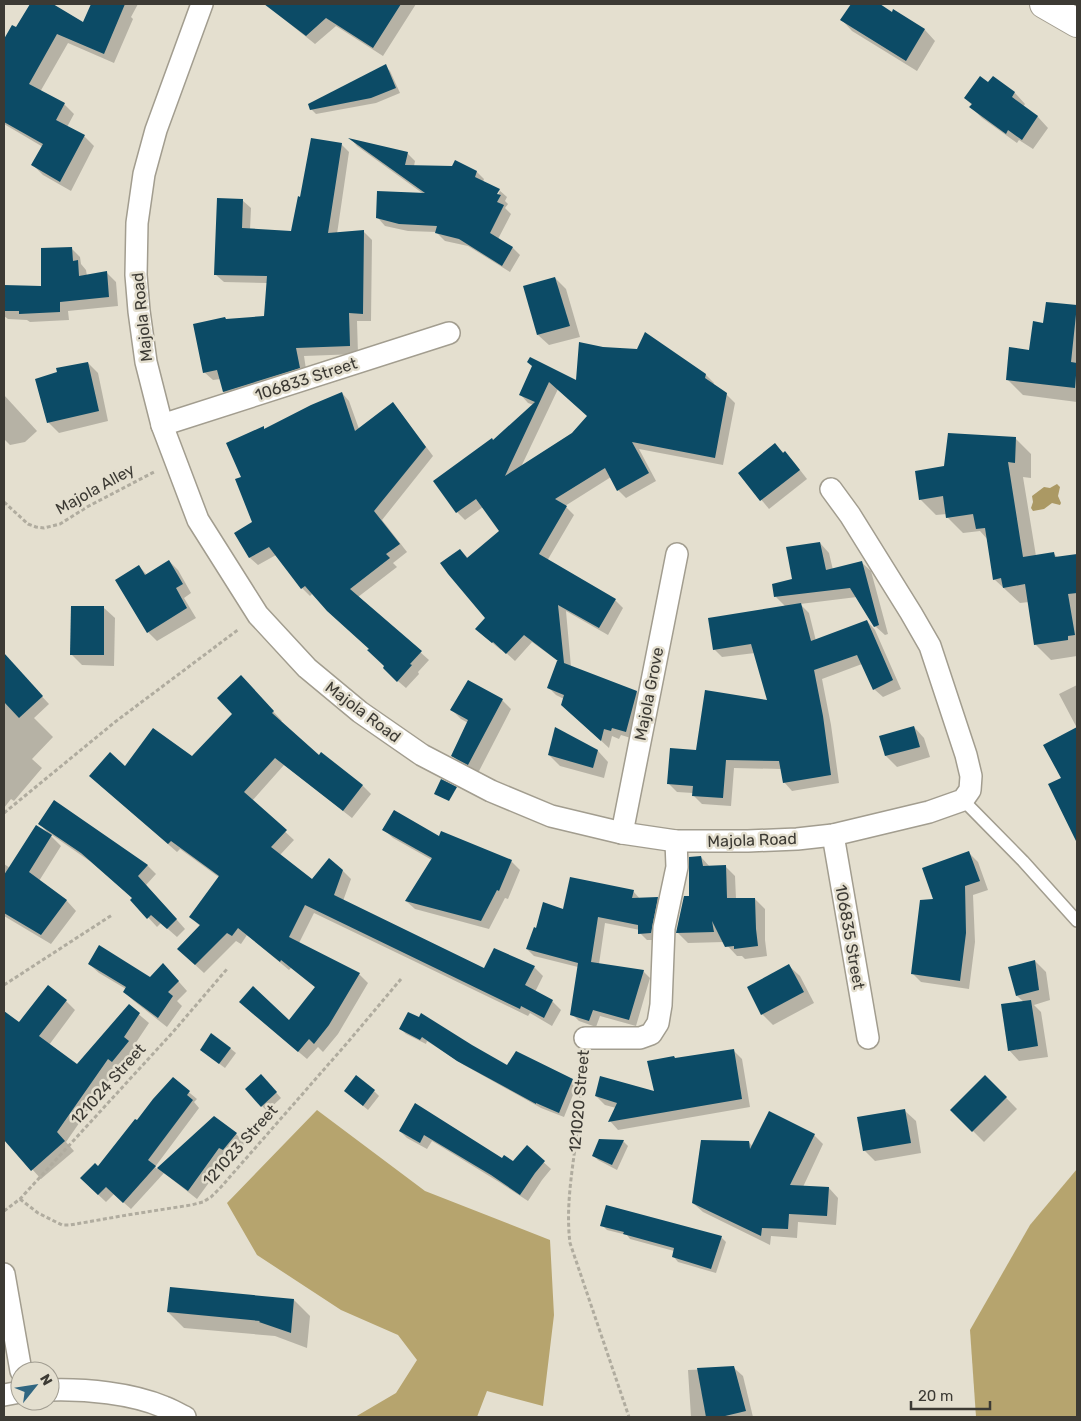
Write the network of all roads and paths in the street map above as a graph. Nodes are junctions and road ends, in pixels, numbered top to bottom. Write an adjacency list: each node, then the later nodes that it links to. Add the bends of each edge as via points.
1 (202, 4): 5 (street, Majola Road, via 156,130 144,174 137,223 139,311 146,362)
2 (1044, 4): 3 (street)
3 (1077, 23)
4 (450, 333): 5 (street, 106833 Street)
5 (162, 426): 6 (street, Majola Road)
6 (175, 461): 8 (path, Majola Alley, via 73,516 44,528 28,524); 10 (street, Majola Road, via 198,520)
7 (831, 489): 11 (street, via 930,646 971,776 970,790)
8 (4, 502)
9 (676, 554): 13 (street, Majola Grove)
10 (258, 615): 12 (path, via 115,722); 13 (street, Majola Road, via 307,668 360,712 422,755 491,791 551,816)
11 (963, 800): 14 (street, Majola Road, via 929,812); 17 (lane)
12 (4, 813)
13 (622, 833): 15 (street, Majola Road)
14 (833, 835): 15 (street, Majola Road, via 777,840); 22 (street, 106835 Street)
15 (676, 842): 21 (street, 121020 Street, via 677,867 664,928 658,1022 651,1034 640,1038)
16 (112, 915): 20 (path)
17 (1077, 921)
18 (227, 969): 23 (path, 121024 Street)
19 (401, 979): 23 (path, 121023 Street, via 221,1187 203,1202 62,1225)
20 (4, 985)
21 (585, 1038): 29 (path, 121020 Street, via 568,1226 570,1243)
22 (868, 1038)
23 (20, 1199): 24 (path, 121024 Street)
24 (4, 1211)
25 (4, 1274): 26 (street)
26 (19, 1361)
27 (60, 1390): 28 (street, via 128,1396)
28 (185, 1417)
29 (629, 1417)

